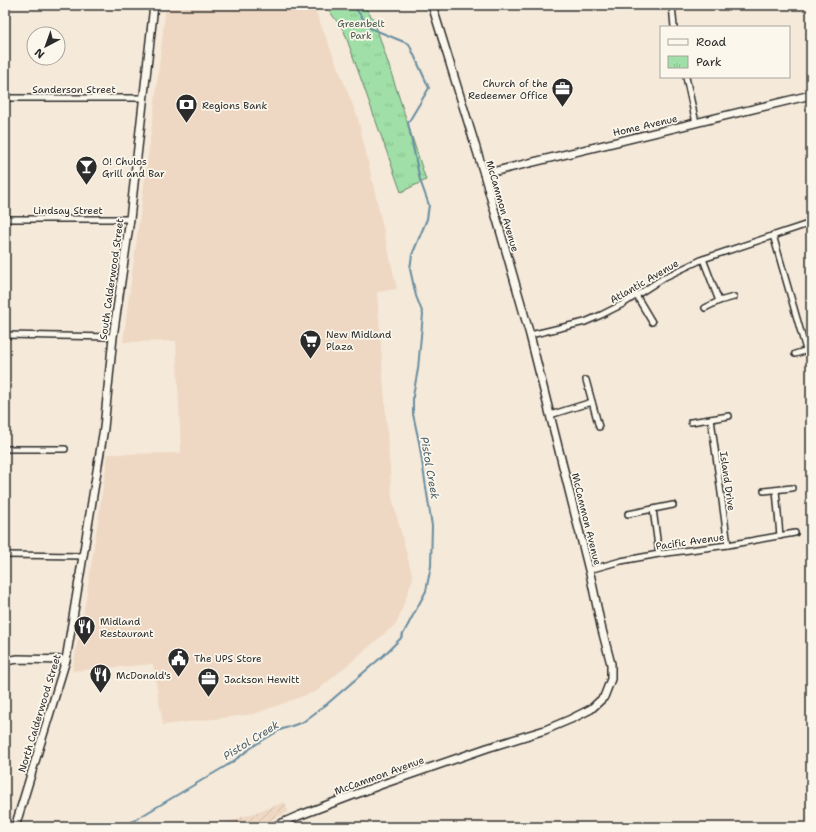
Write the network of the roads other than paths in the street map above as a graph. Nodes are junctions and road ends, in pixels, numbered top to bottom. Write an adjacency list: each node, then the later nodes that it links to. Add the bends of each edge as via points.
1 (154, 5): 8 (street, South Calderwood Street)
2 (432, 5): 10 (street, McCammon Avenue)
3 (672, 5): 4 (street)
4 (674, 26)
5 (686, 78): 9 (street)
6 (811, 95): 9 (street, Home Avenue)
7 (5, 98): 8 (street, Sanderson Street)
8 (144, 98): 12 (street, South Calderwood Street)
9 (696, 123): 10 (street, Home Avenue)
10 (484, 174): 22 (street, McCammon Avenue)
11 (5, 219): 12 (street, Lindsay Street)
12 (130, 219): 23 (street, South Calderwood Street)
13 (811, 223): 14 (street, Atlantic Avenue)
14 (773, 235): 15 (street, Atlantic Avenue); 24 (street)
15 (703, 259): 16 (street, Atlantic Avenue, via 665,277); 18 (street)
16 (636, 295): 20 (street); 22 (street, Atlantic Avenue, via 585,322)
17 (734, 297): 18 (street)
18 (719, 302): 19 (street)
19 (706, 308)
20 (652, 322)
21 (5, 335): 23 (street)
22 (530, 335): 28 (street, McCammon Avenue)
23 (113, 337): 46 (street, South Calderwood Street, via 104,428)
24 (809, 350): 25 (street)
25 (795, 354)
26 (586, 380): 27 (street)
27 (592, 402): 28 (street); 32 (street)
28 (550, 415): 47 (street, McCammon Avenue)
29 (729, 416): 30 (street)
30 (710, 419): 31 (street); 43 (street, Island Drive)
31 (691, 422)
32 (599, 427)
33 (5, 449): 34 (street)
34 (65, 449)
35 (792, 488): 36 (street)
36 (776, 490): 37 (street); 42 (street)
37 (764, 491)
38 (673, 506): 39 (street)
39 (652, 509): 40 (street); 44 (street)
40 (628, 514)
41 (795, 533): 42 (street, Pacific Avenue)
42 (780, 536): 43 (street, Pacific Avenue)
43 (728, 545): 44 (street, Pacific Avenue)
44 (659, 554): 47 (street, Pacific Avenue)
45 (5, 555): 46 (street)
46 (83, 556): 48 (street, North Calderwood Street)
47 (589, 570): 51 (street, McCammon Avenue, via 611,664 611,679 604,697 591,709 545,730 380,784)
48 (66, 660): 49 (street); 50 (street, North Calderwood Street)
49 (5, 661)
50 (15, 827)
51 (273, 827)

